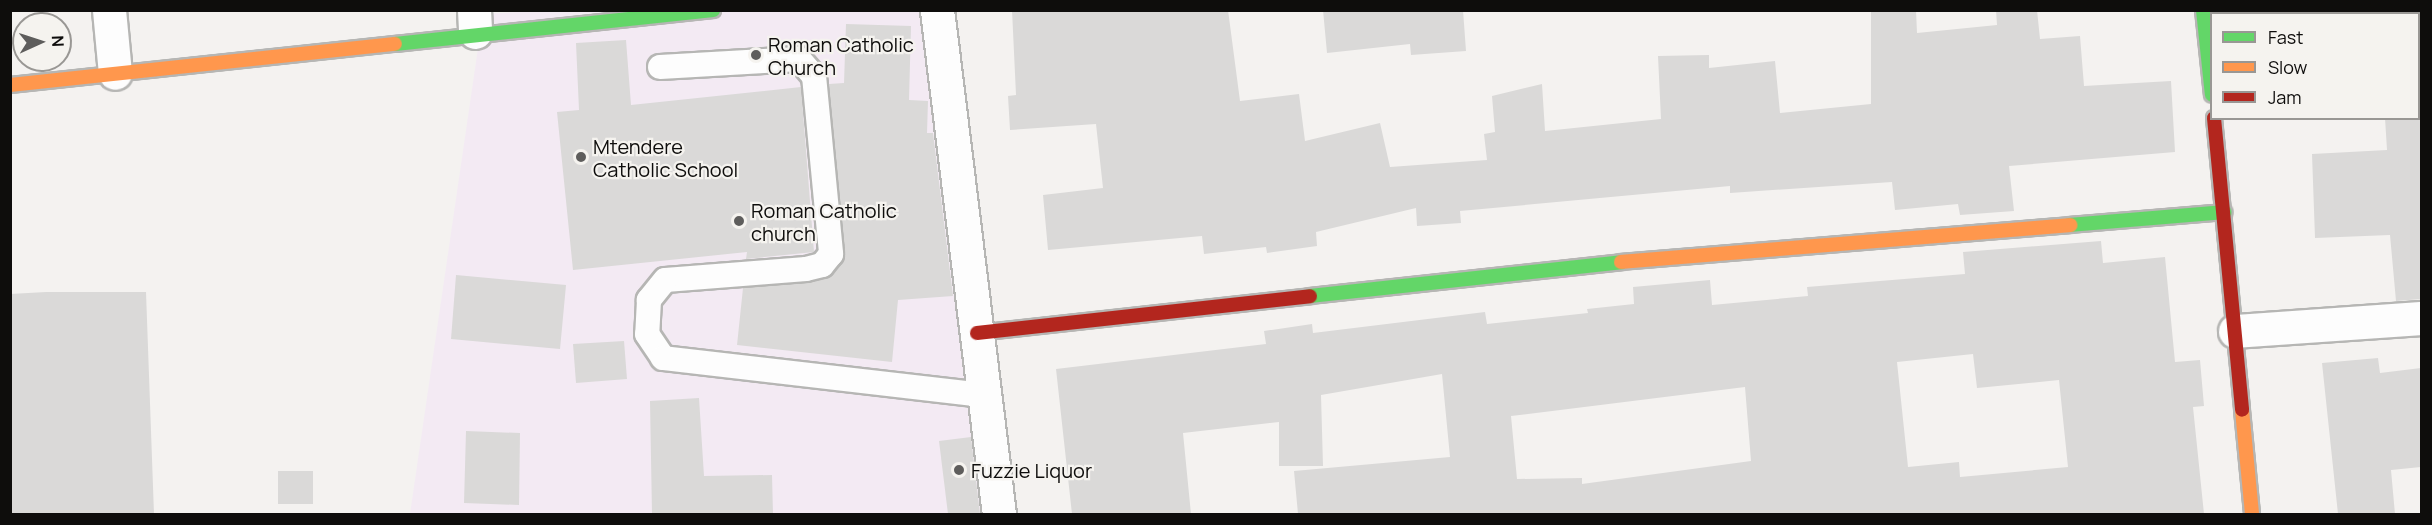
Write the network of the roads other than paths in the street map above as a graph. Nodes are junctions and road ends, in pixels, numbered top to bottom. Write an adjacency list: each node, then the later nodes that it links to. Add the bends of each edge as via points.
1 (109, 10): 7 (street)
2 (713, 10): 5 (street)
3 (937, 10): 14 (street)
4 (2203, 10): 8 (street)
5 (474, 21): 7 (street)
6 (660, 67): 15 (lane, via 799,59 814,76 831,254 822,265 806,269 665,280 649,300 647,334 663,358)
7 (115, 74): 9 (street)
8 (2210, 84)
9 (10, 85)
10 (2214, 120): 11 (street)
11 (2224, 212): 13 (street); 14 (street, via 1584,266)
12 (2421, 318): 13 (street)
13 (2235, 331): 17 (street)
14 (977, 333): 15 (street)
15 (984, 395): 16 (street)
16 (999, 514)
17 (2252, 514)

